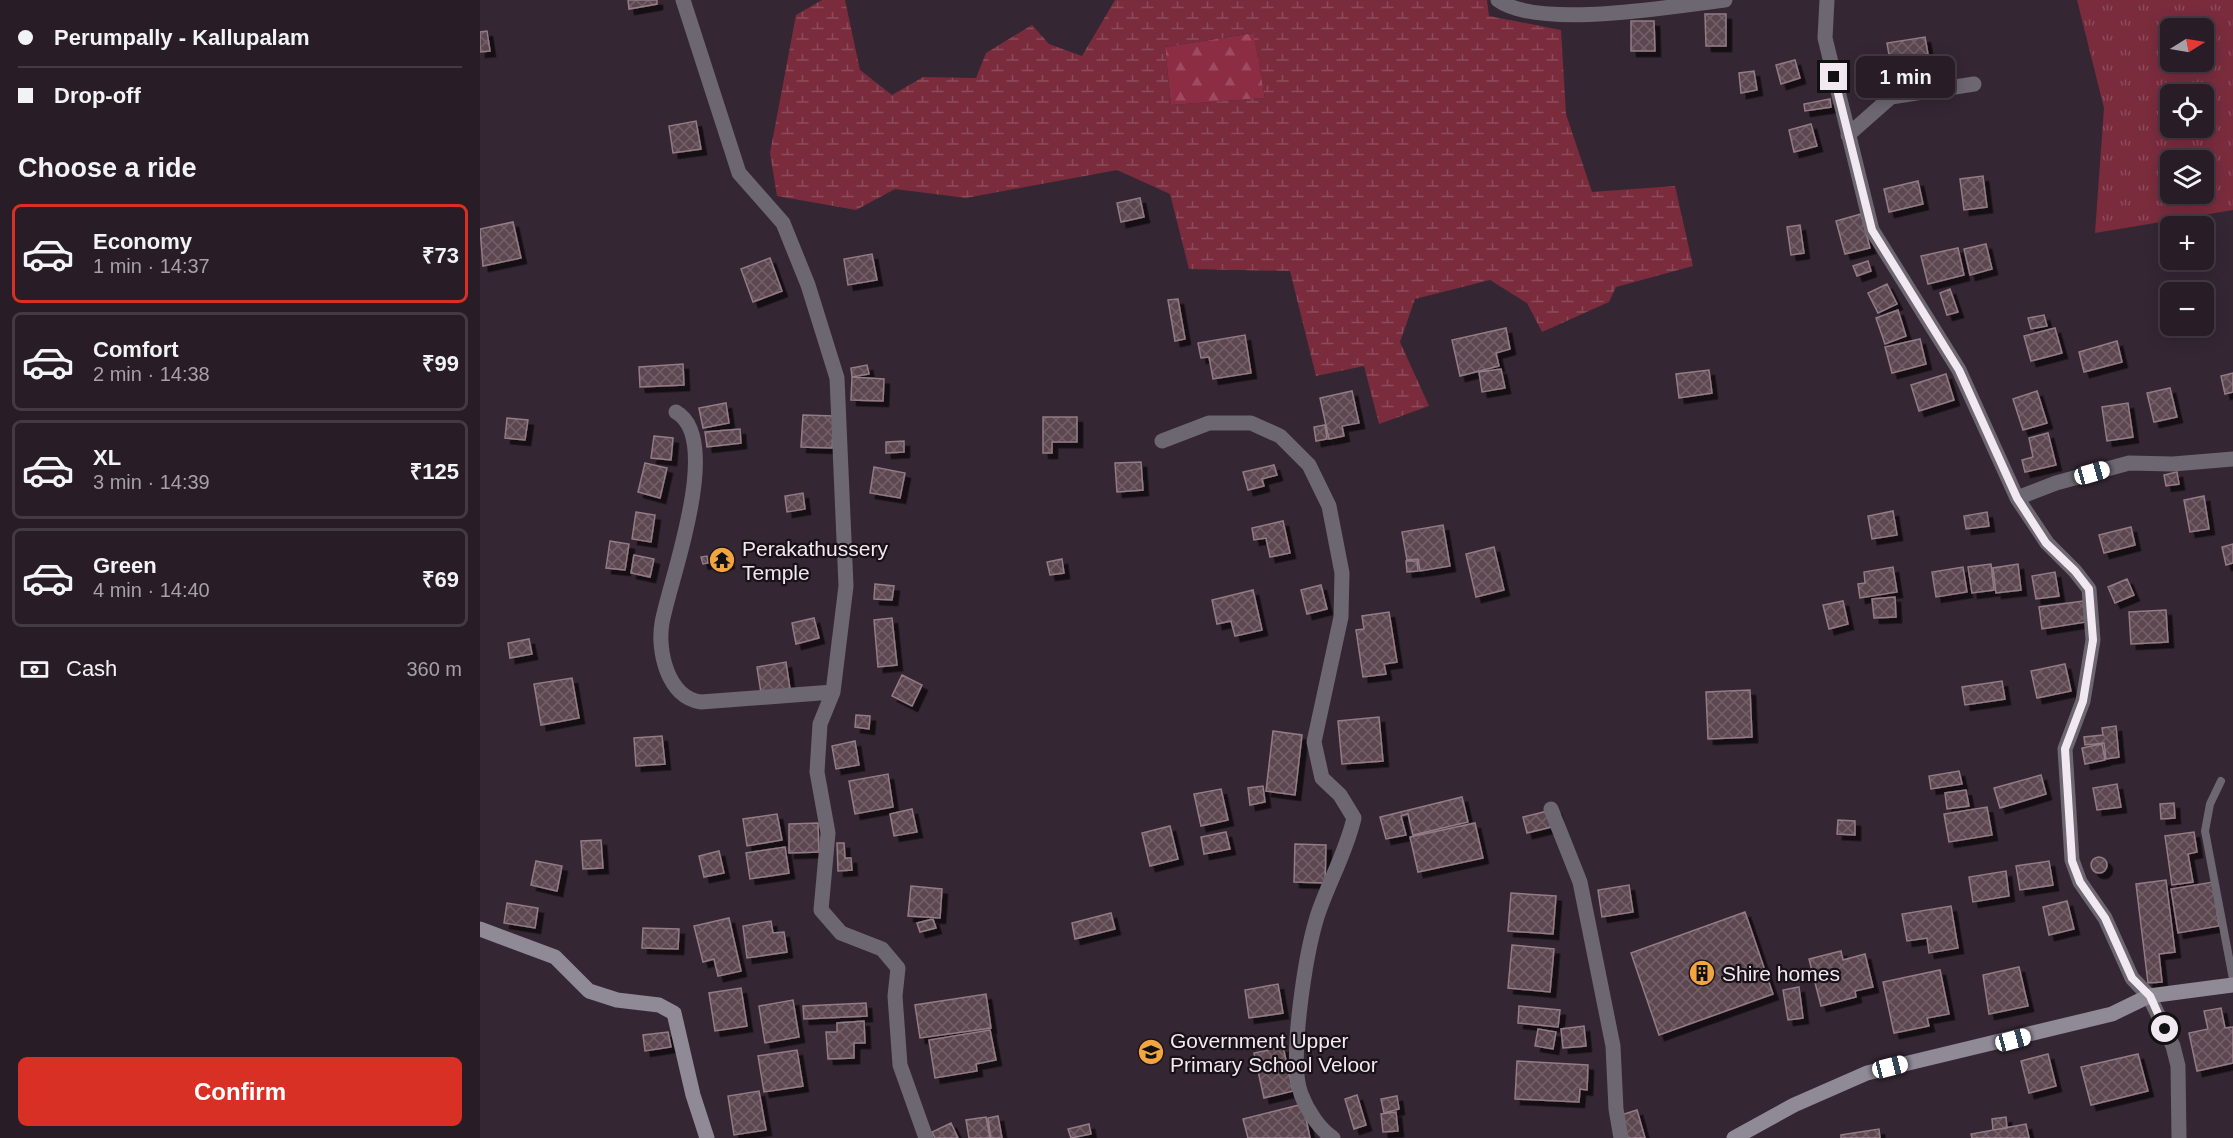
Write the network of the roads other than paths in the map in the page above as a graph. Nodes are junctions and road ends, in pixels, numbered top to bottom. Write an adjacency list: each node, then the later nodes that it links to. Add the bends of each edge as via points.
1 (683, 0): 11 (street, via 739,173 783,223 808,285 837,378 846,586)
2 (1498, 0): 3 (street, via 1517,8 1593,16)
3 (1725, 0)
4 (1827, 0): 6 (street, via 1825,38)
5 (1974, 84): 6 (street, via 1891,97)
6 (1848, 135): 10 (street, via 1872,230 1959,370)
7 (676, 412): 11 (street, via 689,427 694,462 690,521 661,625 669,677 687,698 700,702)
8 (1162, 441): 20 (street, via 1209,423 1251,423 1280,436 1309,465 1329,506 1342,573 1341,617 1314,742 1322,778 1340,795 1354,818 1317,918 1299,1012 1297,1058 1300,1093 1317,1123)
9 (2233, 459): 10 (street, via 2129,463)
10 (2017, 498): 17 (street, via 2046,543 2089,589 2093,640 2083,701 2065,749 2072,861 2080,882 2105,918 2132,978)
11 (833, 692): 19 (street, via 820,724 817,772 828,833 821,910 840,933 882,949 898,968 895,996 900,1065)
12 (2221, 781): 15 (lane, via 2214,790 2205,831)
13 (1551, 810): 21 (street, via 1580,882 1613,1046)
14 (480, 928): 18 (street, via 555,957 589,991 617,1000 659,1005 674,1013)
15 (2233, 979)
16 (2233, 985): 17 (street)
17 (2150, 996): 22 (street, via 2112,1014 1867,1073 1794,1105); 23 (street, via 2178,1066)
18 (707, 1138)
19 (926, 1138)
20 (1334, 1138)
21 (1621, 1138)
22 (1734, 1138)
23 (2179, 1138)

